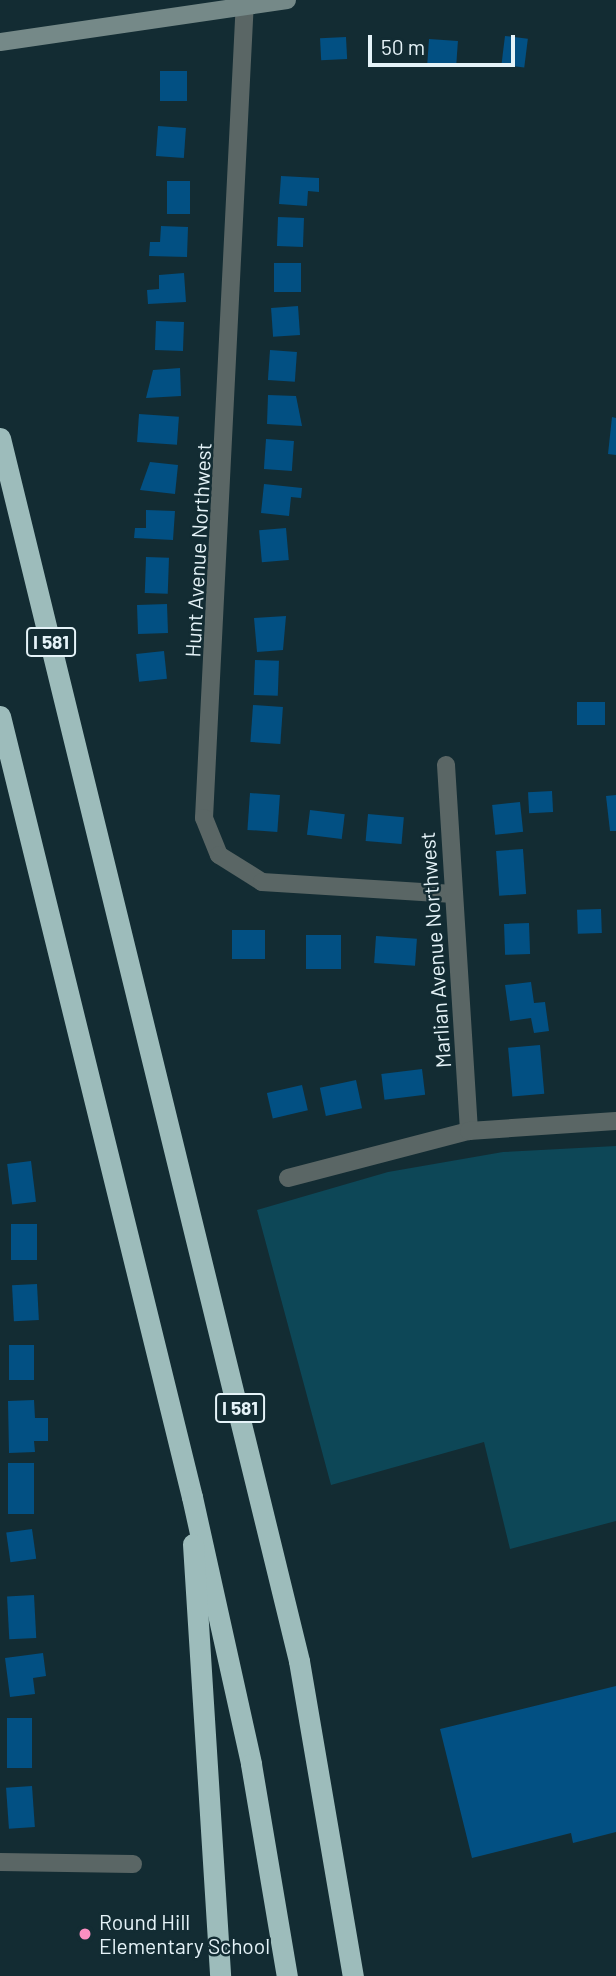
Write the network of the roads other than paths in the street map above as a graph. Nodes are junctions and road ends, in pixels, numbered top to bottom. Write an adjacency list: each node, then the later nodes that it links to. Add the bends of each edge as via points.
1 (287, 0): 2 (main road)
2 (246, 3): 3 (main road); 7 (street, Hunt Avenue Northwest, via 204,818 219,855 262,881)
3 (0, 42)
4 (0, 438): 16 (highway, I 581, via 287,1610)
5 (0, 716): 11 (highway)
6 (446, 765): 7 (street, Marlian Avenue Northwest)
7 (454, 894): 9 (street, Marlian Avenue Northwest)
8 (616, 1121): 9 (street)
9 (469, 1131): 10 (street)
10 (288, 1178)
11 (192, 1497): 14 (highway); 15 (highway, via 251,1763)
12 (0, 1862): 13 (street)
13 (133, 1864)
14 (220, 1976)
15 (287, 1976)
16 (353, 1976)

